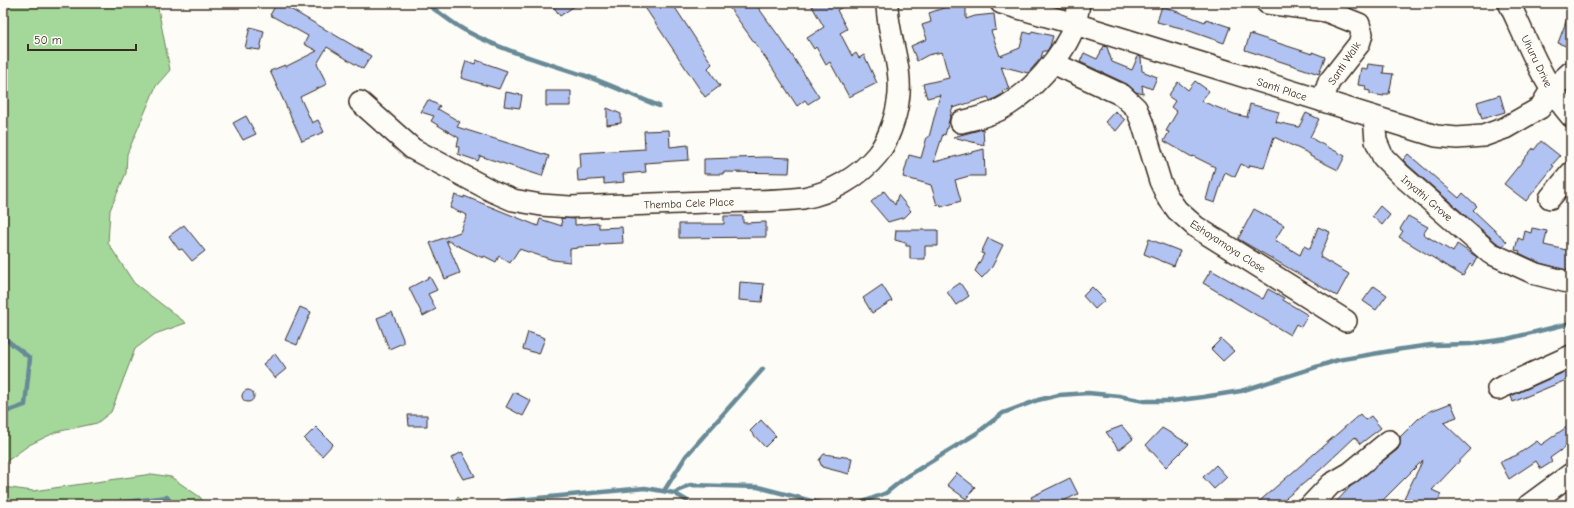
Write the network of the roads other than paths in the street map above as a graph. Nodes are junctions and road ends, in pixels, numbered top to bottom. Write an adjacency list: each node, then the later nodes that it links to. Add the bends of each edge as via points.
1 (887, 3): 12 (street, Themba Cele Place, via 897,63 898,101 885,140 878,154 855,175 823,193 803,198 570,207 512,200 492,192 413,149)
2 (1001, 3): 7 (street, Santi Place)
3 (1079, 3): 7 (street)
4 (1267, 3): 5 (street, Santi Walk)
5 (1316, 7): 11 (street, Santi Walk, via 1359,24 1362,34 1359,44 1329,82)
6 (1517, 7): 10 (street, Uhuru Drive, via 1538,65)
7 (1075, 24): 8 (street); 11 (street, Santi Place)
8 (1053, 63): 15 (street, via 1030,87 1000,109); 19 (street, Eshayamoya Close, via 1122,95 1136,108 1160,181 1177,210 1196,227)
9 (1571, 72): 10 (street, Santi Place)
10 (1551, 90): 13 (street, Uhuru Drive); 14 (street, Santi Place, via 1540,108 1505,128 1483,136 1436,136)
11 (1322, 101): 14 (street, Santi Place)
12 (360, 102)
13 (1571, 116)
14 (1374, 117): 18 (street, Inyathi Grove, via 1376,141 1383,157 1490,253 1536,274)
15 (961, 122)
16 (1571, 173): 17 (street)
17 (1550, 198)
18 (1571, 283)
19 (1346, 321)
20 (1571, 356): 21 (street)
21 (1498, 388)
22 (1389, 441): 25 (street, via 1350,473 1331,484)
23 (1571, 474): 24 (street)
24 (1538, 501)
25 (1311, 505)

